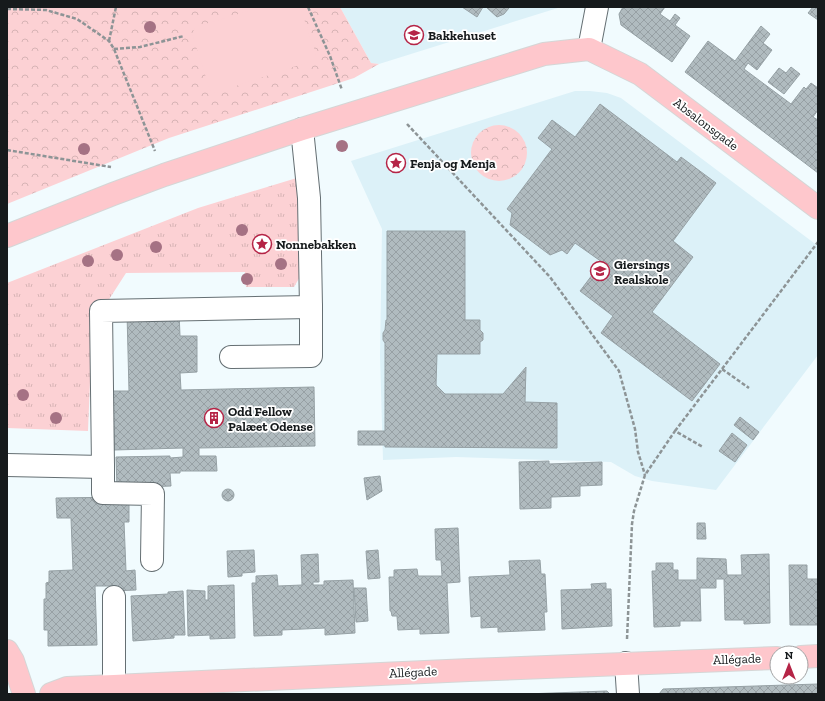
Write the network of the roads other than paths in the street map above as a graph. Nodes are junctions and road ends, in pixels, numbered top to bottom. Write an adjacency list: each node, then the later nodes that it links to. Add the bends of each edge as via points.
1 (597, 7): 2 (street)
2 (589, 49): 3 (main road, via 544,54); 4 (main road, Absalonsgade, via 640,74)
3 (302, 130): 5 (main road, via 164,175); 6 (street, via 310,198)
4 (818, 208)
5 (7, 236)
6 (311, 307): 7 (street, via 311,356); 9 (street, via 101,311)
7 (231, 357)
8 (7, 465): 9 (street)
9 (103, 467): 10 (street, via 103,493 152,494)
10 (152, 560)
11 (114, 598): 15 (street)
12 (7, 652): 18 (main road, via 13,661)
13 (769, 658): 14 (main road, Allégade)
14 (626, 663): 15 (main road, Allégade); 20 (street)
15 (114, 686): 19 (main road, Allégade, via 67,688)
16 (7, 691): 17 (main road)
17 (12, 694)
18 (24, 694)
19 (51, 694)
20 (628, 694)

